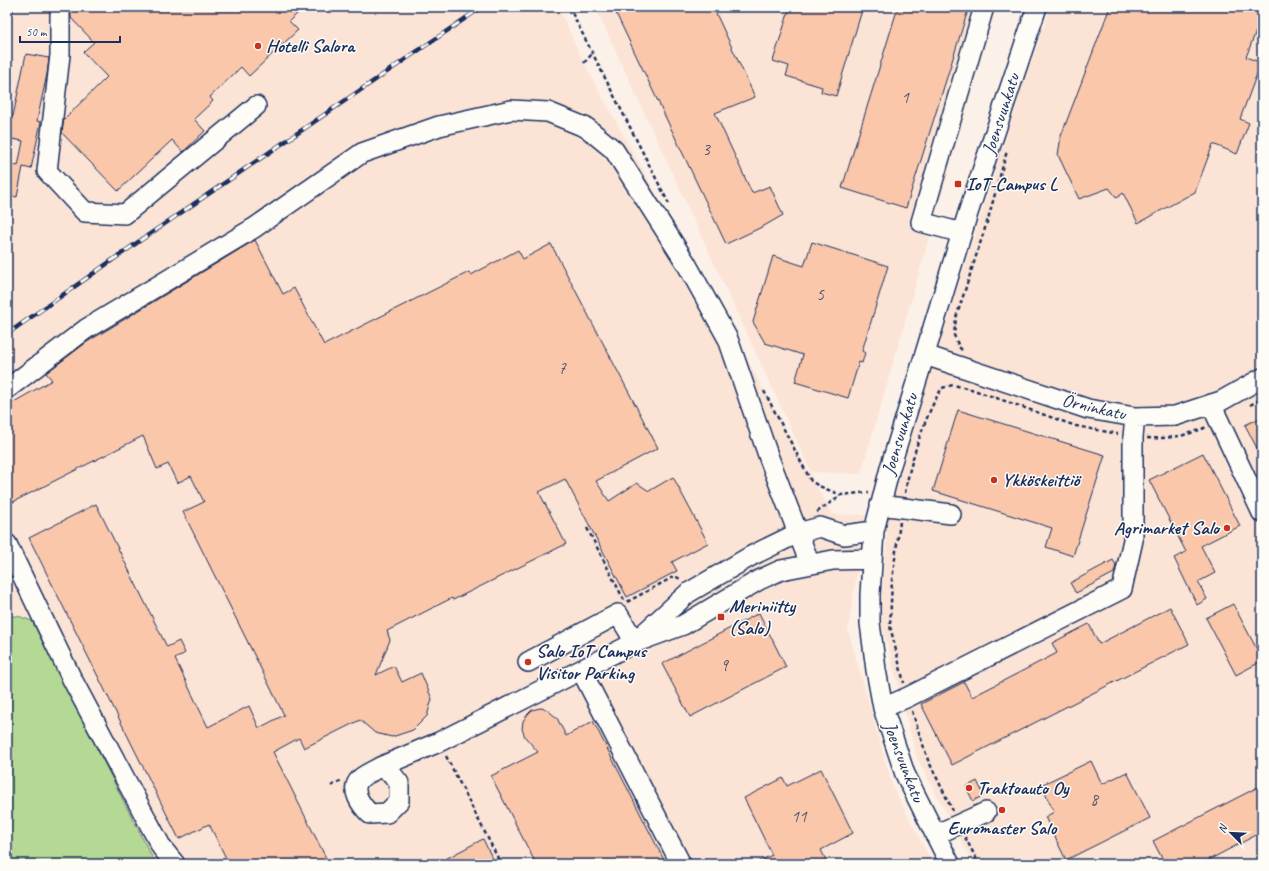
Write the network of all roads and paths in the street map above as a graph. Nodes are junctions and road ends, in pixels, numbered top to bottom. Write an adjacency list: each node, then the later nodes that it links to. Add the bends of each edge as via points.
1 (15, 7): 5 (path)
2 (60, 7): 8 (street, via 60,55 47,171 85,212 125,214)
3 (984, 7): 10 (street, via 921,222)
4 (1037, 7): 10 (street, Joensuunkatu)
5 (7, 20)
6 (592, 54): 7 (path)
7 (584, 63)
8 (256, 106)
9 (1009, 144): 11 (path, via 956,318 954,335 959,347)
10 (962, 233): 12 (street, Joensuunkatu)
11 (964, 351)
12 (925, 355): 14 (street, Örninkatu); 21 (street, Joensuunkatu)
13 (1262, 378): 18 (street, Örninkatu, via 1221,401)
14 (974, 381): 19 (street, Örninkatu, via 1088,409); 20 (path, via 1076,426); 22 (path, via 942,388 936,397 916,450)
15 (7, 390): 27 (street, via 86,329 254,228 362,153 439,126 511,110 548,112 587,128 614,150 686,263 728,339)
16 (1262, 399): 17 (path)
17 (1243, 408)
18 (1215, 412): 19 (street, Örninkatu); 20 (path, via 1195,432 1165,439); 23 (street)
19 (1135, 417): 20 (street)
20 (1133, 437): 35 (street, via 1133,540 1122,589)
21 (880, 505): 22 (street); 26 (street, Joensuunkatu)
22 (902, 508): 24 (street); 35 (path, via 892,580 890,626)
23 (1262, 513)
24 (951, 514)
25 (587, 528): 31 (path, via 625,603 675,576)
26 (874, 531): 27 (street, via 844,535 820,527); 29 (street, Joensuunkatu)
27 (798, 533): 30 (street); 32 (street, via 751,556 688,593)
28 (7, 544): 42 (street, via 72,679 162,848)
29 (872, 559): 30 (street, via 833,560); 36 (street, Joensuunkatu, via 870,623)
30 (810, 564): 32 (street, via 781,570 682,625)
31 (684, 582)
32 (634, 643): 33 (street, via 618,614); 34 (street)
33 (528, 662)
34 (581, 670): 37 (street); 44 (street)
35 (908, 697): 36 (street); 40 (path, via 928,760)
36 (884, 708): 41 (street, Joensuunkatu, via 906,774)
37 (439, 742): 38 (street); 43 (path)
38 (380, 767)
39 (986, 812): 40 (street)
40 (958, 824): 41 (street); 46 (path)
41 (935, 835): 45 (street, Joensuunkatu)
42 (175, 864)
43 (501, 864)
44 (681, 864)
45 (950, 864)
46 (979, 864)

